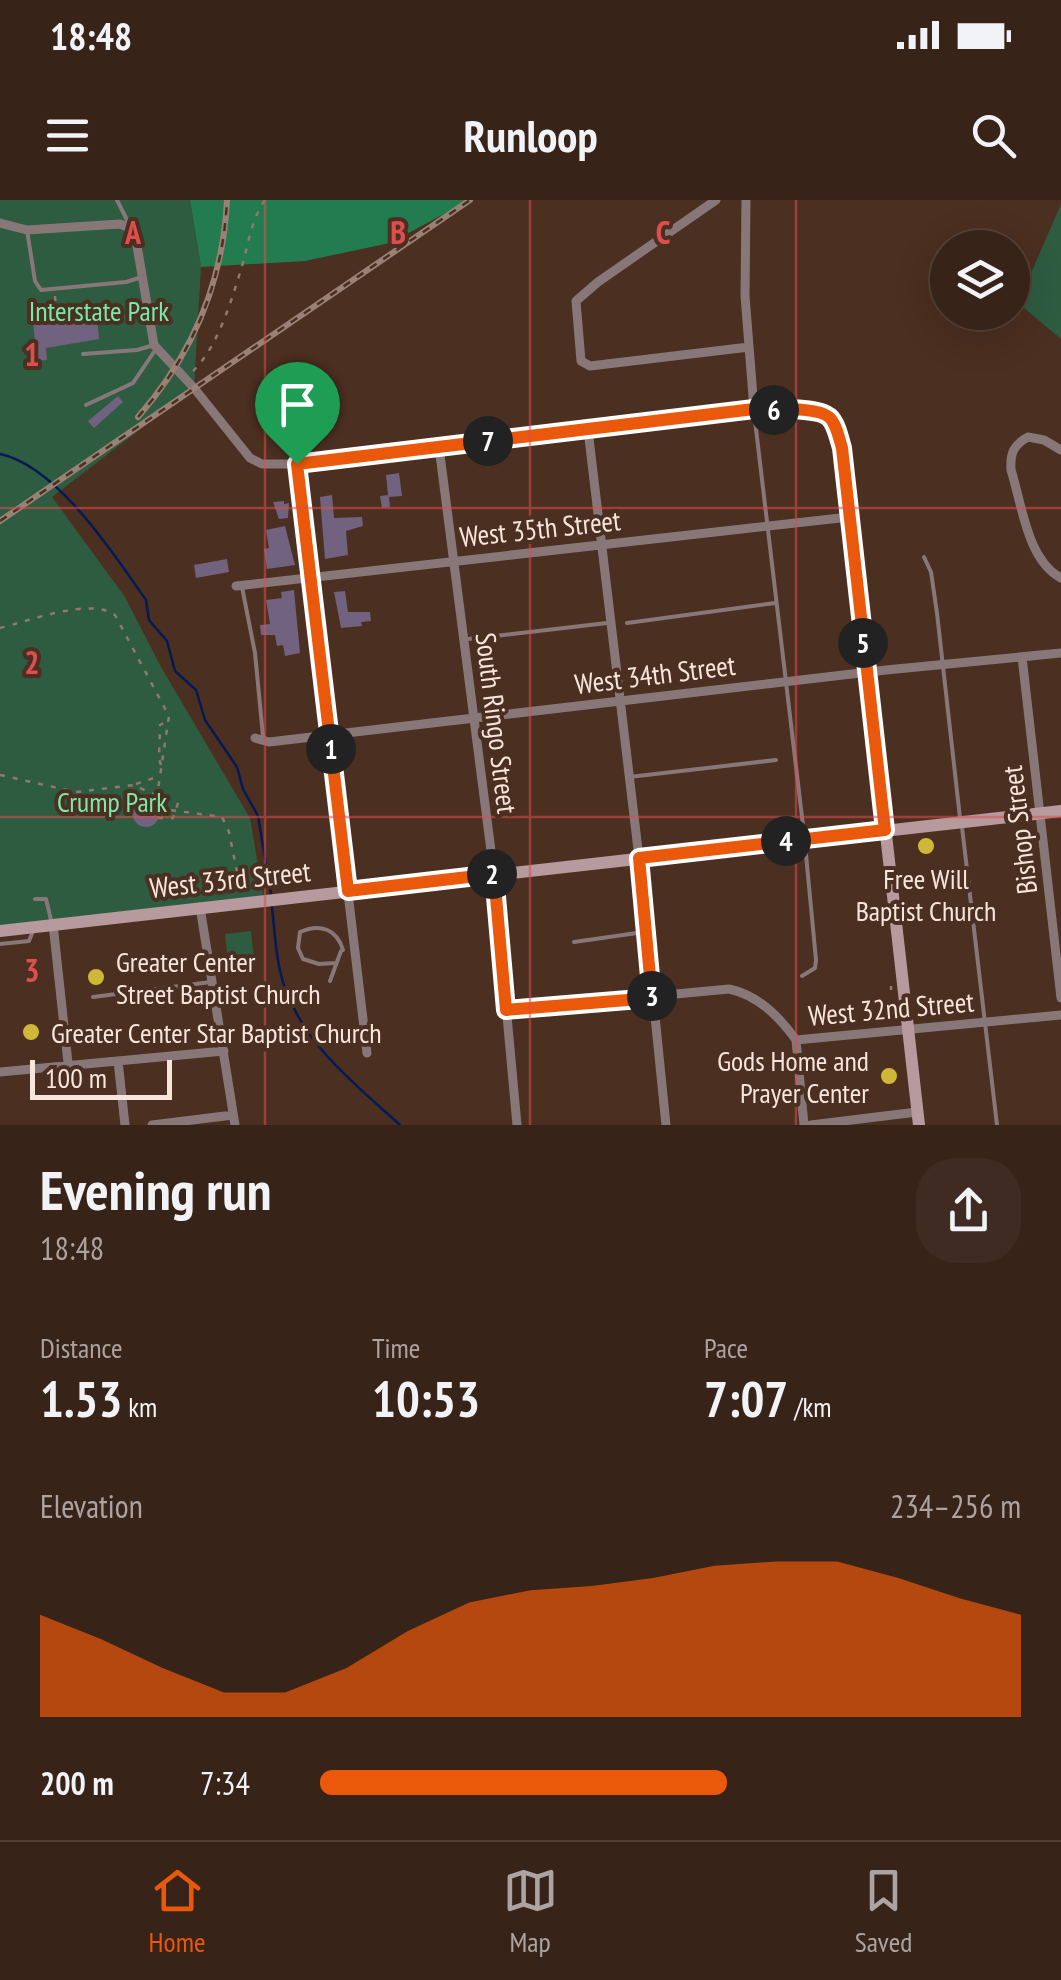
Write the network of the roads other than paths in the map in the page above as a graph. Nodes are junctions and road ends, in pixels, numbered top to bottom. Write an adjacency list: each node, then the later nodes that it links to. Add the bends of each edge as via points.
1 (117, 200): 5 (lane)
2 (716, 200): 9 (street, via 580,297 575,308 581,361 590,366)
3 (746, 200): 9 (street)
4 (0, 222): 6 (street)
5 (130, 228): 6 (street); 7 (street)
6 (28, 230): 7 (lane, via 34,282 41,290)
7 (142, 277): 8 (street)
8 (155, 347): 10 (lane); 11 (lane, via 133,383); 16 (street, via 250,458)
9 (749, 347): 12 (street)
10 (83, 354)
11 (86, 405)
12 (754, 409): 13 (street); 17 (street, via 819,412 832,419); 18 (lane)
13 (588, 430): 14 (street); 19 (street)
14 (439, 447): 16 (street); 21 (street, South Ringo Street)
15 (1061, 450): 23 (street, via 1028,437 1010,457 1035,548)
16 (297, 464): 22 (street)
17 (849, 517): 18 (street, West 35th Street); 32 (street)
18 (768, 525): 19 (street, West 35th Street); 25 (lane)
19 (601, 544): 21 (street, West 35th Street); 26 (street)
20 (924, 557): 31 (lane)
21 (455, 559): 22 (street, West 35th Street); 28 (street, South Ringo Street)
22 (313, 576): 24 (street, West 35th Street); 36 (street)
23 (1061, 578)
24 (239, 586): 37 (lane, via 255,653)
25 (775, 603): 27 (lane); 33 (lane)
26 (610, 622): 28 (lane); 34 (street)
27 (627, 622)
28 (463, 640): 35 (street, South Ringo Street)
29 (1061, 653): 30 (street, West 34th Street)
30 (1022, 657): 31 (street, West 34th Street); 41 (street, Bishop Street)
31 (943, 664): 32 (street, West 34th Street); 42 (lane)
32 (867, 672): 33 (street, West 34th Street); 43 (street)
33 (786, 681): 34 (street, West 34th Street); 44 (lane)
34 (619, 701): 35 (street, West 34th Street); 39 (street)
35 (472, 718): 36 (street, West 34th Street); 46 (street, South Ringo Street)
36 (331, 735): 37 (street, West 34th Street); 47 (street)
37 (259, 739)
38 (776, 760): 39 (lane)
39 (629, 777): 45 (street)
40 (1061, 811): 41 (street, West 33rd Street)
41 (1040, 813): 42 (street, West 33rd Street); 64 (street, Bishop Street)
42 (961, 822): 43 (street, West 33rd Street); 67 (lane)
43 (885, 830): 44 (street, West 33rd Street); 68 (street)
44 (805, 839): 45 (street, West 33rd Street); 59 (lane, via 816,960)
45 (639, 858): 46 (street, West 33rd Street); 53 (street)
46 (494, 874): 47 (street, West 33rd Street); 65 (street, South Ringo Street)
47 (348, 891): 49 (street, West 33rd Street); 56 (street)
48 (34, 900): 50 (lane, via 46,899)
49 (200, 907): 50 (street, West 33rd Street); 61 (street)
50 (53, 924): 51 (street, West 33rd Street); 73 (street)
51 (35, 926): 52 (street, West 33rd Street); 55 (lane, via 29,941)
52 (0, 930)
53 (645, 932): 54 (lane); 63 (street)
54 (574, 942)
55 (0, 944)
56 (356, 947): 57 (lane); 71 (street)
57 (344, 950): 58 (lane); 58 (lane, via 330,930 300,932 304,959)
58 (336, 962): 60 (lane)
59 (802, 976)
60 (330, 980)
61 (211, 982): 62 (lane); 70 (street)
62 (93, 997)
63 (652, 998): 65 (street, West 32nd Street); 69 (street, West 32nd Street, via 717,988 743,992 773,1012); 80 (street)
64 (1061, 998)
65 (506, 1010): 79 (street, South Ringo Street)
66 (1061, 1015): 67 (street, West 32nd Street)
67 (984, 1022): 68 (street, West 32nd Street); 82 (lane)
68 (908, 1030): 69 (street, West 32nd Street); 75 (street)
69 (796, 1040): 81 (street)
70 (224, 1051): 72 (street); 76 (street)
71 (367, 1053)
72 (118, 1060): 73 (street); 77 (street)
73 (68, 1063): 74 (street)
74 (0, 1072)
75 (918, 1118): 81 (street)
76 (234, 1120): 78 (street)
77 (126, 1125)
78 (152, 1125)
79 (517, 1125)
80 (666, 1125)
81 (808, 1125)
82 (997, 1125)

